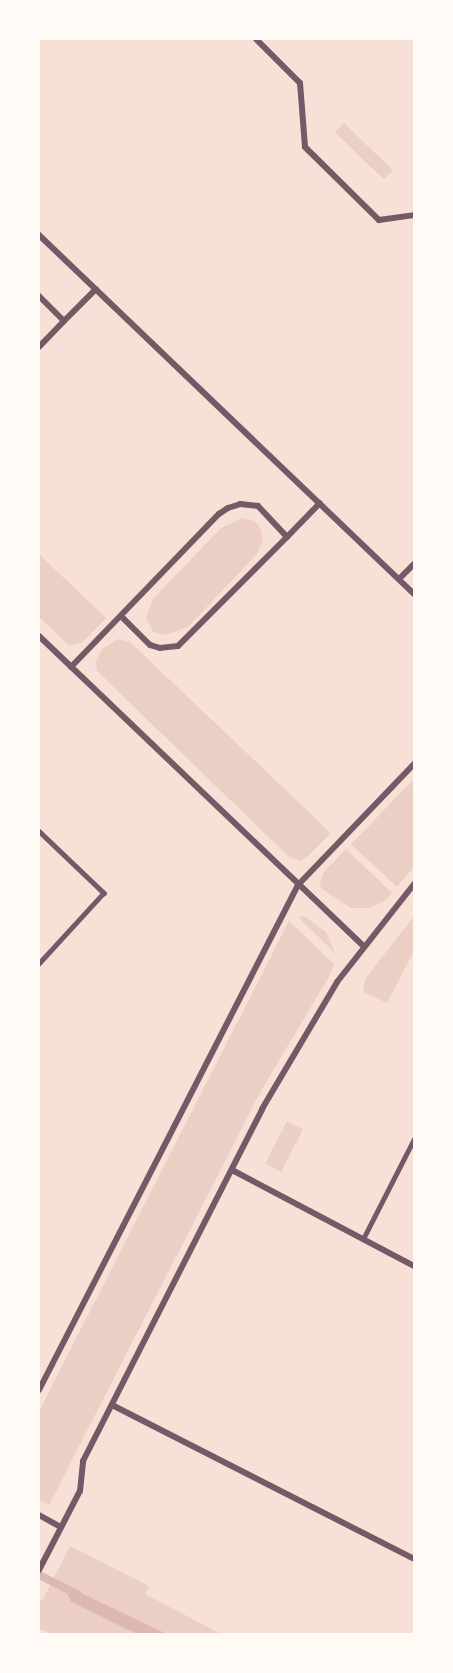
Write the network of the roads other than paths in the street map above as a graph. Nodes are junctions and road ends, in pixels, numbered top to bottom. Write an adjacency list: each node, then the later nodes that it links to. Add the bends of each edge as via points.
1 (256, 39): 2 (street, via 300,83 305,147 379,220)
2 (414, 215)
3 (39, 235): 4 (street)
4 (96, 289): 6 (street); 8 (street)
5 (39, 296): 6 (street)
6 (64, 321): 7 (street)
7 (39, 347)
8 (320, 503): 9 (street); 11 (street)
9 (287, 537): 13 (street, via 178,646 150,645); 13 (street, via 258,506 228,507)
10 (414, 564): 11 (street)
11 (399, 579): 12 (street)
12 (414, 594)
13 (121, 616): 15 (street)
14 (39, 636): 15 (street)
15 (71, 668): 18 (street)
16 (414, 764): 18 (street)
17 (39, 831): 21 (lane, via 104,893)
18 (298, 885): 20 (street); 26 (street)
19 (413, 886): 20 (street)
20 (363, 946): 23 (street, via 309,1024)
21 (39, 964)
22 (414, 1139): 24 (lane)
23 (232, 1170): 24 (street); 27 (street)
24 (363, 1239): 25 (street)
25 (414, 1266)
26 (39, 1390)
27 (112, 1405): 29 (street, via 83,1461 80,1491); 30 (street)
28 (39, 1515): 29 (street)
29 (62, 1527): 31 (street)
30 (414, 1559)
31 (39, 1570)

